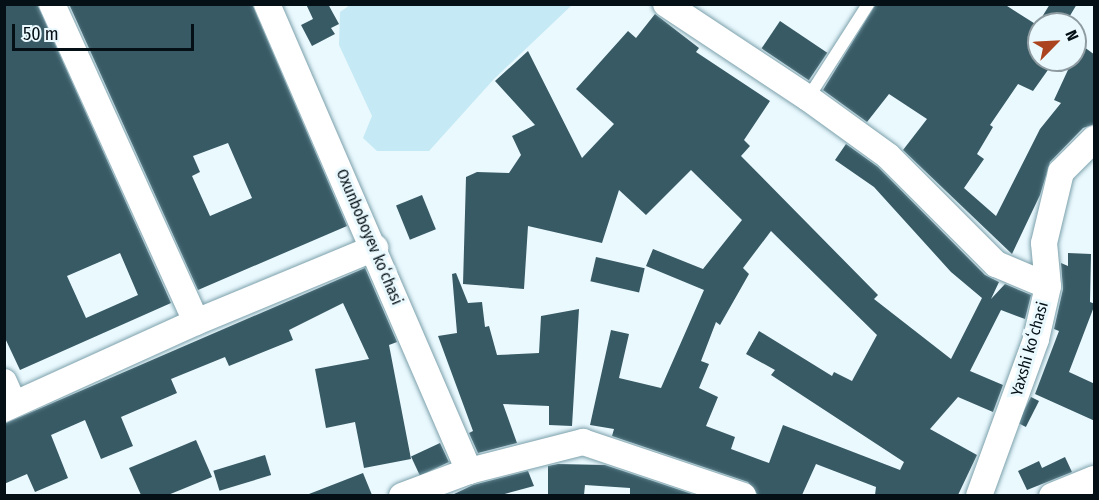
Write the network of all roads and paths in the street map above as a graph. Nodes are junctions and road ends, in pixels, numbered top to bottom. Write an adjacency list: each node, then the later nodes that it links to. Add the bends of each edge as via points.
1 (52, 4): 9 (street)
2 (267, 4): 7 (street, Oxunboboyev koʻchasi)
3 (666, 4): 5 (street)
4 (868, 4): 5 (lane)
5 (808, 98): 8 (street, via 888,156 996,264)
6 (1095, 139): 8 (street, Yaxshi koʻchasi, via 1061,172 1044,243)
7 (375, 248): 9 (street); 11 (street, Oxunboboyev koʻchasi)
8 (1048, 286): 15 (street, Yaxshi koʻchasi, via 1036,339)
9 (196, 322): 10 (street)
10 (8, 399)
11 (469, 471): 13 (street); 14 (street, via 583,442)
12 (1095, 479): 16 (street)
13 (402, 495)
14 (743, 495)
15 (979, 495)
16 (1052, 495)

